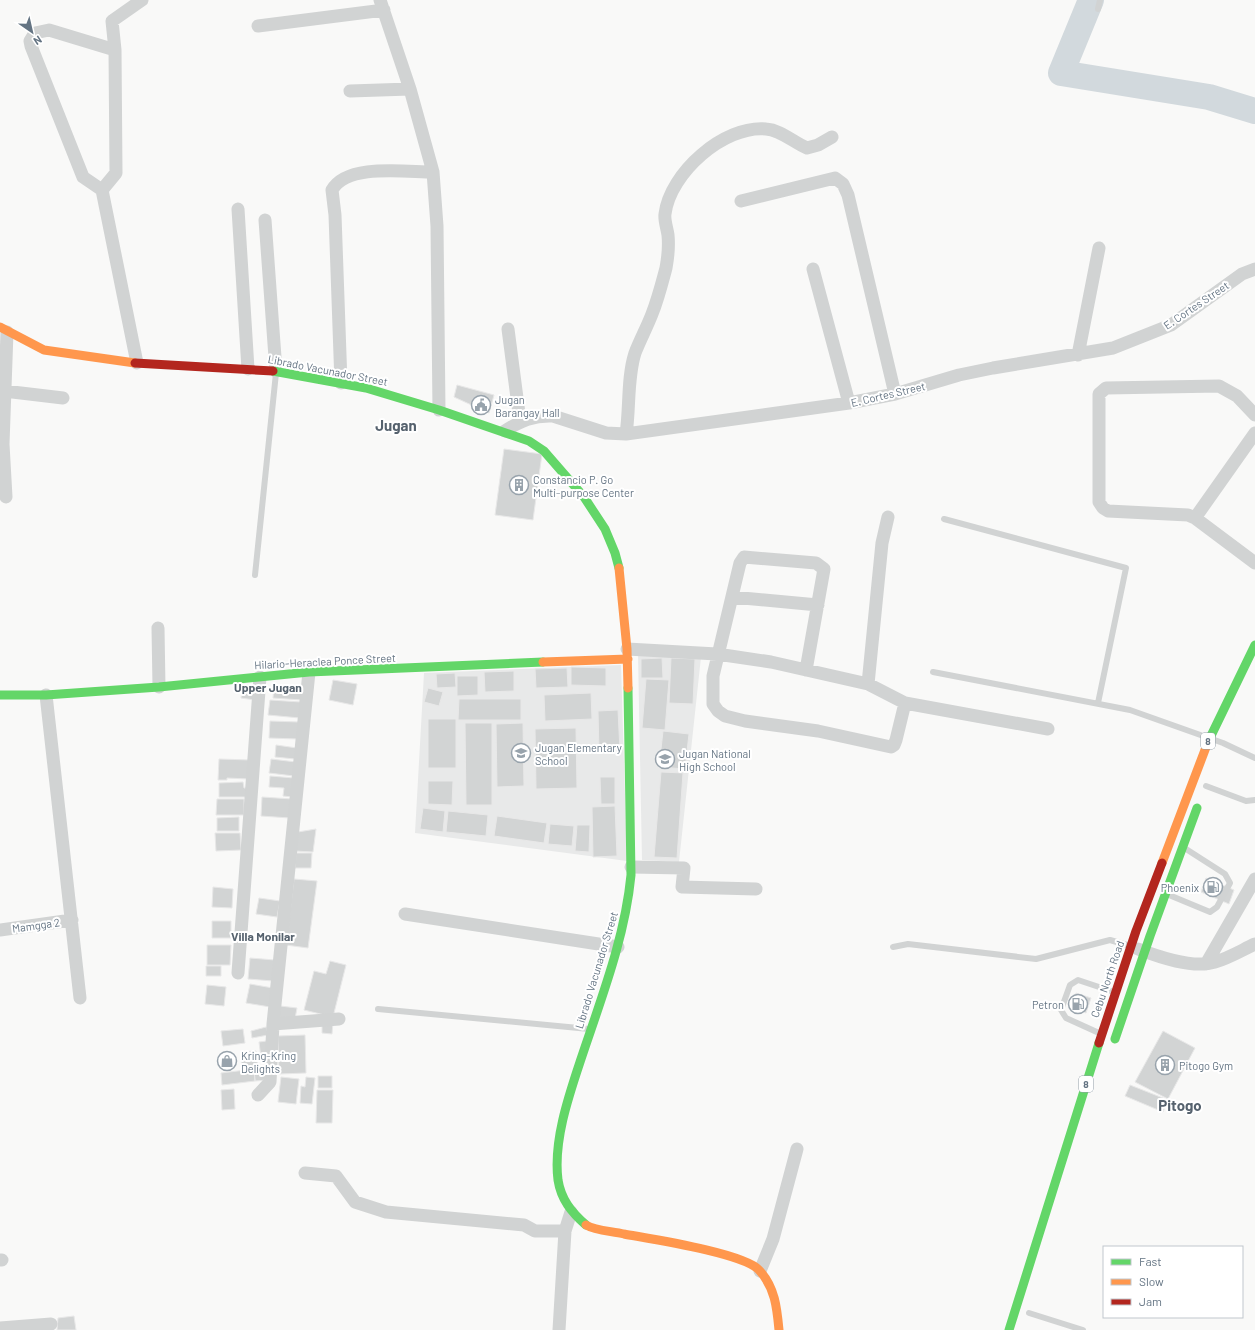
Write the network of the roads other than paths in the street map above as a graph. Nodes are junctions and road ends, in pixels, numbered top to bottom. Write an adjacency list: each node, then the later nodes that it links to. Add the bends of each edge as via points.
1 (142, 0): 6 (street, via 112,21)
2 (1100, 0): 4 (lane)
3 (382, 5): 5 (street); 7 (street)
4 (1098, 8)
5 (258, 26)
6 (115, 50): 11 (street, via 116,173); 11 (street, via 48,30 35,33 30,41 83,177)
7 (410, 89): 8 (street); 10 (street)
8 (350, 91)
9 (832, 137): 34 (street, via 807,148 767,129 738,132 725,139 684,172 672,189 665,215 668,240 666,266 653,312 635,354)
10 (433, 172): 24 (street, via 348,175 340,179 332,190); 29 (street, via 437,226)
11 (102, 190): 21 (street)
12 (742, 201): 26 (street, via 834,178 843,184 848,195)
13 (238, 209): 22 (street)
14 (265, 220): 23 (street)
15 (1098, 248): 20 (street)
16 (813, 269): 28 (street)
17 (1255, 269): 20 (street, E. Cortes Street, via 1242,274 1171,325 1113,348)
18 (3, 329): 21 (street, Librado Vacunador Street, via 44,350); 25 (street)
19 (508, 329): 31 (street)
20 (1078, 355): 26 (street, E. Cortes Street, via 959,375)
21 (137, 363): 22 (street, Librado Vacunador Street)
22 (248, 369): 23 (street, Librado Vacunador Street)
23 (276, 371): 24 (street, Librado Vacunador Street); 40 (lane)
24 (341, 383): 29 (street, Librado Vacunador Street, via 389,394)
25 (4, 392): 27 (street); 35 (street)
26 (895, 394): 28 (street, E. Cortes Street)
27 (63, 398)
28 (849, 403): 34 (street, E. Cortes Street)
29 (439, 410): 32 (street, Librado Vacunador Street)
30 (1255, 415): 37 (street, via 1236,396 1219,386 1106,388 1099,394 1102,508 1108,511 1176,513)
31 (520, 422): 32 (street, E. Cortes Street); 34 (street, E. Cortes Street, via 534,417 553,416 606,433)
32 (504, 431): 45 (street, Librado Vacunador Street, via 529,441 544,451 584,497 605,529 620,573)
33 (1255, 433): 37 (street)
34 (626, 434)
35 (6, 497)
36 (888, 517): 51 (street, via 882,543)
37 (1195, 518): 39 (street)
38 (944, 519): 56 (lane, via 1126,568)
39 (1255, 563)
40 (255, 575)
41 (732, 598): 42 (street); 42 (street, via 740,563 744,557 816,563 824,569); 46 (street)
42 (818, 604): 47 (street)
43 (158, 628): 52 (street)
44 (1255, 645): 58 (street, Cebu North Road / 8)
45 (627, 654): 46 (street); 48 (street, Hilario-Heraclea Ponce Street); 63 (street, Librado Vacunador Street)
46 (717, 654): 47 (street); 55 (street, via 713,676 713,704 725,716 818,731 891,747 896,740)
47 (806, 670): 51 (street)
48 (309, 672): 50 (street, Hilario-Heraclea Ponce Street); 81 (street)
49 (933, 672): 56 (lane)
50 (260, 677): 52 (street, Hilario-Heraclea Ponce Street); 76 (street)
51 (868, 684): 55 (street)
52 (159, 687): 54 (street, Hilario-Heraclea Ponce Street)
53 (0, 695): 54 (street, Hilario-Heraclea Ponce Street)
54 (46, 695): 68 (street)
55 (905, 703): 57 (street)
56 (1098, 703): 58 (lane, via 1130,710)
57 (1048, 729)
58 (1209, 739): 59 (lane); 71 (street, Cebu North Road / 8)
59 (1255, 758)
60 (1204, 789): 61 (lane, via 1246,801); 62 (street)
61 (1255, 800)
62 (1184, 848): 66 (street); 66 (lane, via 1225,874 1230,883 1217,907 1210,912)
63 (631, 867): 65 (street, via 684,868 682,886); 72 (street, Librado Vacunador Street, via 629,898)
64 (1255, 879): 75 (street)
65 (756, 889)
66 (1166, 894): 74 (street)
67 (405, 914): 72 (street)
68 (72, 920): 69 (street, Mamgga 2); 78 (street)
69 (0, 930)
70 (1255, 944): 75 (street, via 1229,957)
71 (1131, 946): 73 (lane, via 1110,940 1036,959 908,944); 74 (street); 77 (street, Cebu North Road / 8)
72 (618, 947): 82 (street, Librado Vacunador Street)
73 (893, 947)
74 (1145, 952): 75 (street, via 1173,961); 84 (street)
75 (1206, 964)
76 (238, 972)
77 (1115, 992): 83 (street, Cebu North Road / 8); 83 (lane, via 1078,980 1070,985 1061,1010 1066,1018)
78 (80, 998)
79 (378, 1010): 82 (lane)
80 (339, 1019): 81 (street)
81 (273, 1024): 85 (street, via 270,1082)
82 (591, 1029): 88 (street, Librado Vacunador Street, via 571,1089 558,1149 558,1181)
83 (1102, 1034): 97 (street, Cebu North Road / 8)
84 (1112, 1049)
85 (258, 1095)
86 (797, 1149): 90 (street, via 773,1239)
87 (305, 1173): 89 (street, via 336,1176 355,1202 386,1212 524,1225 535,1231)
88 (571, 1212): 89 (street); 90 (street, Librado Vacunador Street, via 587,1226 710,1251 752,1264)
89 (565, 1232): 95 (street)
90 (760, 1271): 96 (street, Librado Vacunador Street, via 776,1301)
91 (1030, 1309): 92 (street); 98 (lane)
92 (1026, 1324)
93 (51, 1327): 94 (street)
94 (0, 1328)
95 (559, 1330)
96 (779, 1330)
97 (1009, 1330)
98 (1083, 1330)

